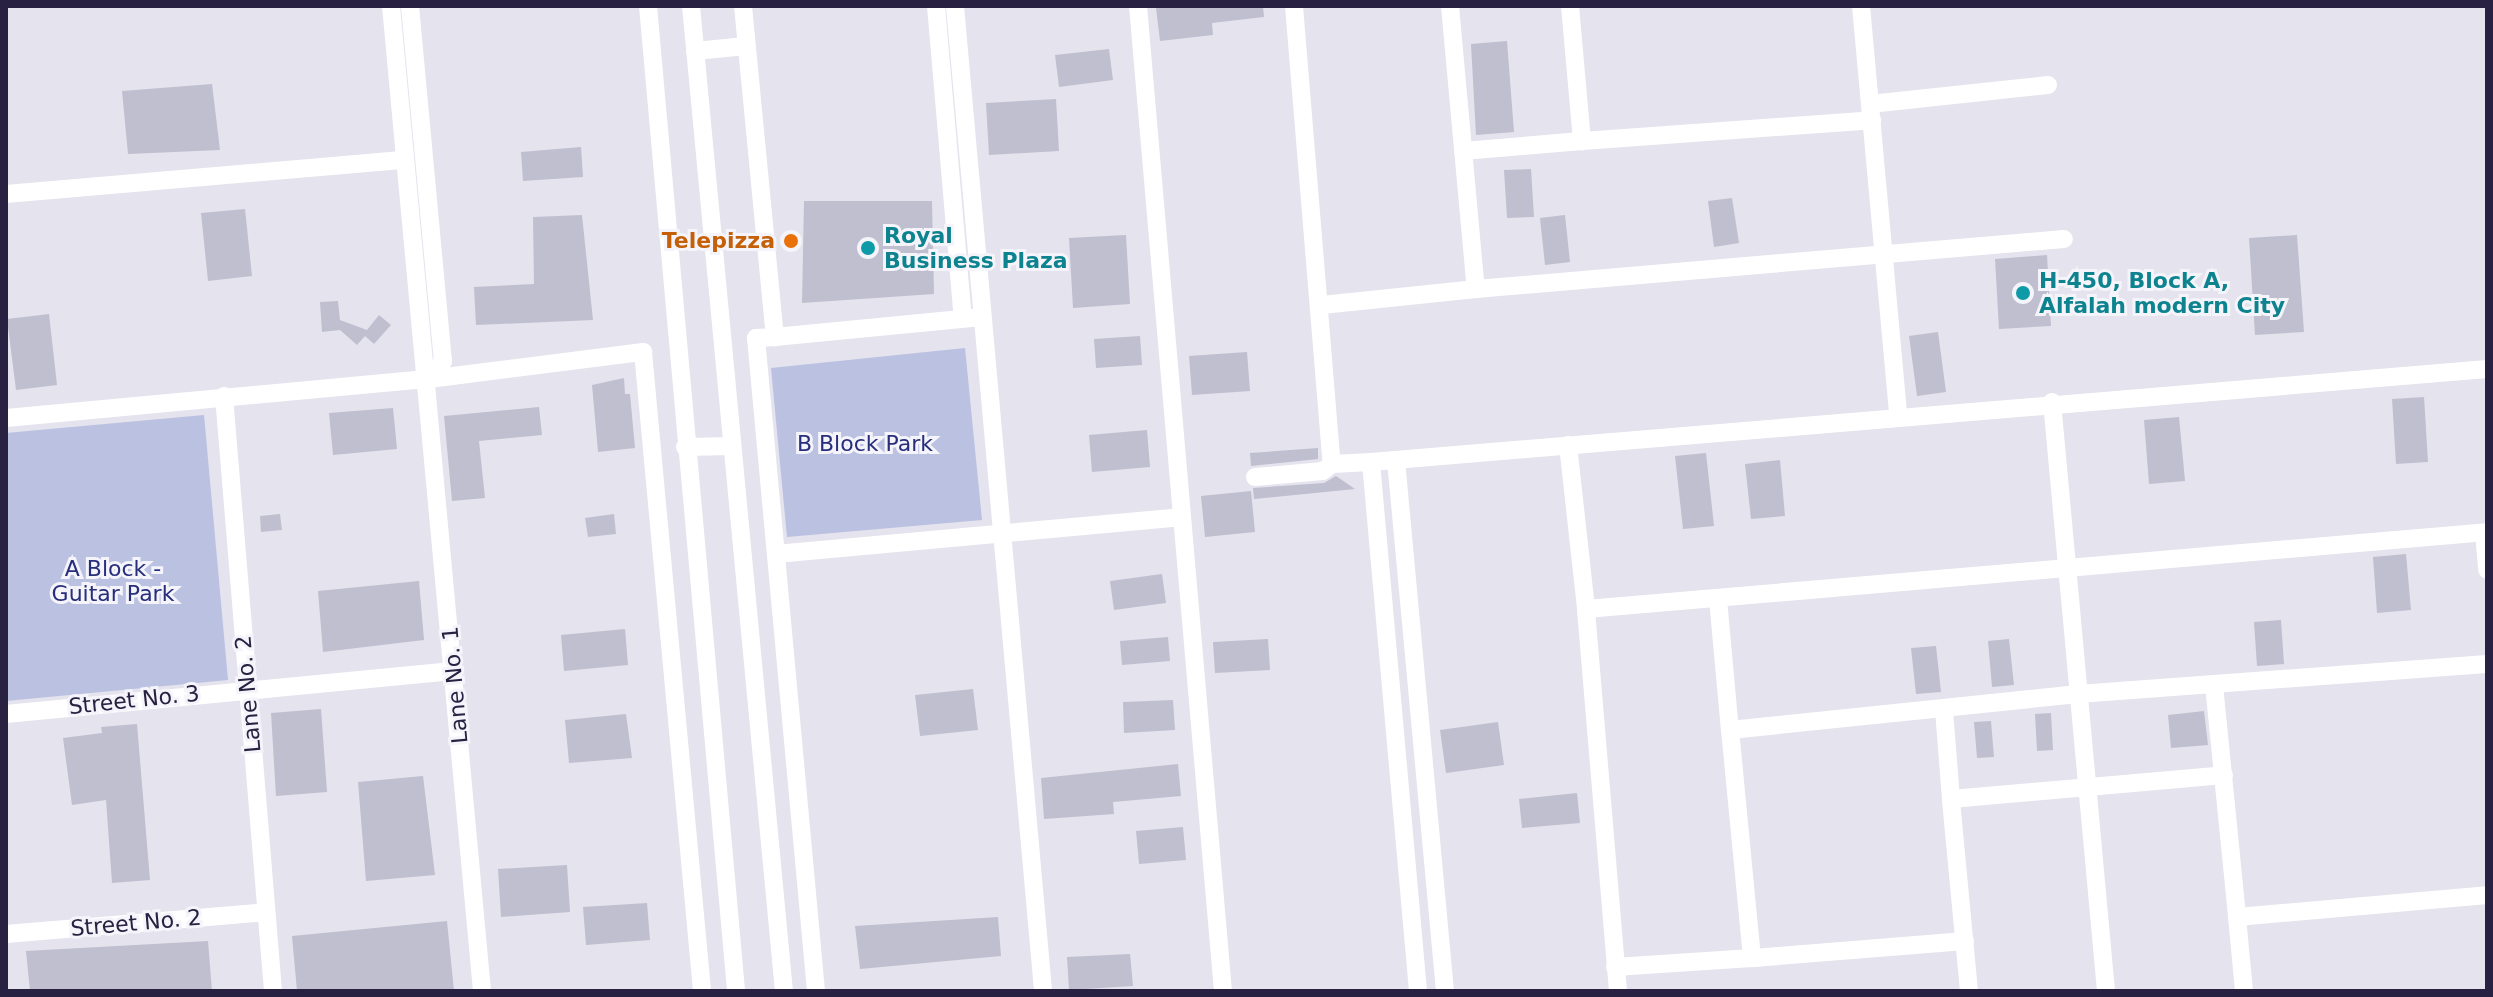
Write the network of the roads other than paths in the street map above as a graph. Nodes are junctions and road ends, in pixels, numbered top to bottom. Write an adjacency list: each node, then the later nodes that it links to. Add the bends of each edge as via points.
1 (391, 6): 19 (street, Lane No. 1)
2 (410, 6): 28 (street, via 443,361)
3 (648, 6): 35 (street)
4 (691, 6): 14 (street)
5 (743, 6): 13 (street)
6 (936, 6): 25 (street)
7 (955, 6): 25 (street)
8 (1138, 6): 40 (street)
9 (1294, 6): 24 (street)
10 (1450, 6): 18 (street)
11 (1570, 6): 17 (street)
12 (1861, 6): 16 (street)
13 (746, 46): 14 (street); 26 (street)
14 (695, 51): 34 (street)
15 (2048, 85): 16 (street)
16 (1871, 112): 17 (street); 22 (street)
17 (1582, 141): 18 (street)
18 (1463, 151): 23 (street)
19 (405, 160): 20 (street); 28 (street, Lane No. 1)
20 (6, 194)
21 (2064, 239): 22 (street)
22 (1885, 254): 23 (street); 31 (street)
23 (1476, 289): 24 (street)
24 (1322, 305): 38 (street)
25 (972, 318): 26 (street); 42 (street)
26 (775, 337): 43 (street, via 756,338)
27 (2487, 369): 30 (street)
28 (429, 379): 29 (street); 49 (street, Lane No. 1); 68 (street, via 643,352)
29 (224, 396): 32 (street); 51 (street, Lane No. 2)
30 (2052, 402): 31 (street); 44 (street)
31 (1898, 415): 33 (street)
32 (6, 418)
33 (1568, 445): 36 (street); 47 (street)
34 (732, 446): 35 (street); 70 (street)
35 (685, 447): 69 (street)
36 (1396, 460): 37 (street); 75 (street)
37 (1371, 462): 38 (street); 74 (street)
38 (1332, 464): 39 (street, via 1323,471)
39 (1255, 477)
40 (1180, 517): 42 (street); 73 (street)
41 (2485, 532): 44 (street); 45 (street)
42 (1000, 534): 43 (street); 72 (street)
43 (776, 554): 71 (street)
44 (2067, 566): 46 (street); 52 (street)
45 (2487, 570)
46 (1718, 599): 47 (street); 55 (street)
47 (1586, 609): 65 (street)
48 (2487, 664): 50 (street)
49 (453, 671): 51 (street, Street No. 3); 67 (street, Lane No. 1)
50 (2214, 685): 52 (street); 56 (street)
51 (247, 688): 54 (street, Street No. 3); 60 (street, Lane No. 2)
52 (2078, 694): 53 (street); 57 (street)
53 (1944, 710): 55 (street); 58 (street)
54 (6, 714)
55 (1730, 730): 64 (street)
56 (2224, 775): 57 (street); 61 (street)
57 (2087, 789): 58 (street); 78 (street)
58 (1951, 799): 63 (street)
59 (2487, 895): 61 (street)
60 (266, 912): 62 (street, Street No. 2); 66 (street, Lane No. 2)
61 (2237, 917): 79 (street)
62 (6, 934)
63 (1965, 941): 64 (street); 77 (street)
64 (1752, 958): 65 (street)
65 (1615, 967): 76 (street)
66 (273, 991)
67 (482, 991)
68 (702, 991)
69 (736, 991)
70 (784, 991)
71 (816, 991)
72 (1043, 991)
73 (1223, 991)
74 (1418, 991)
75 (1445, 991)
76 (1618, 991)
77 (1969, 991)
78 (2106, 991)
79 (2244, 991)

